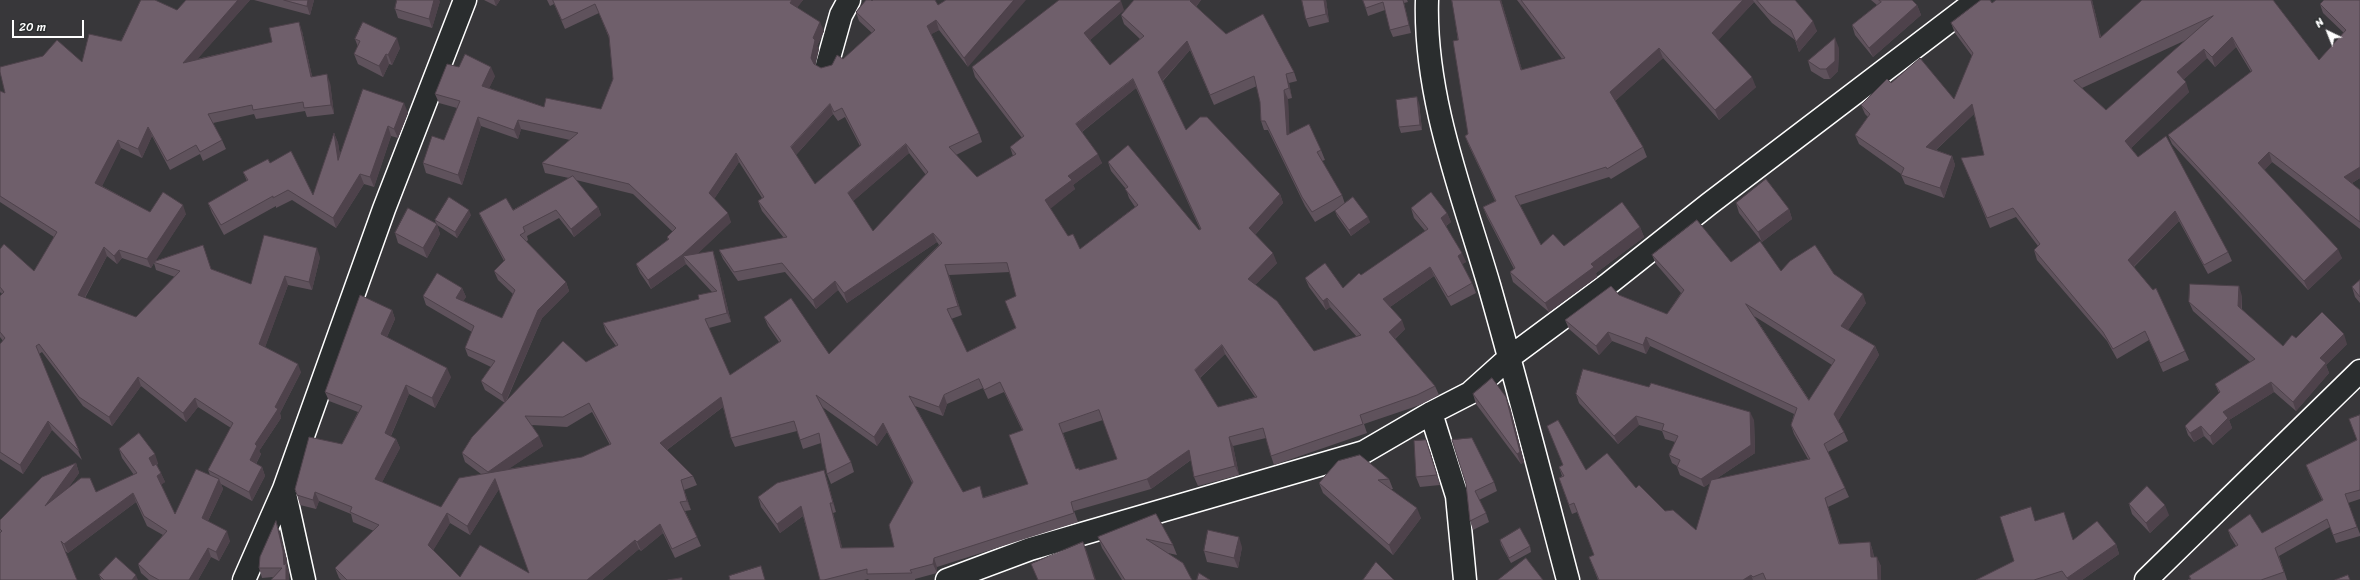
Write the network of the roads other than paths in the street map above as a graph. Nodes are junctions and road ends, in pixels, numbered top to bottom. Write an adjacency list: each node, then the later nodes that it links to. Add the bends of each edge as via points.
1 (465, 0): 9 (street, via 384,209)
2 (849, 0): 5 (street, via 841,15)
3 (1427, 0): 6 (street, via 1426,32 1437,105)
4 (1977, 0): 6 (street)
5 (827, 65)
6 (1510, 357): 8 (street, via 1470,393); 14 (street)
7 (2360, 371): 15 (street)
8 (1431, 413): 12 (street, via 1364,452 1030,549); 13 (street, via 1457,496)
9 (284, 489): 10 (street); 11 (street)
10 (244, 580)
11 (304, 580)
12 (948, 580)
13 (1465, 580)
14 (1568, 580)
15 (2146, 580)

